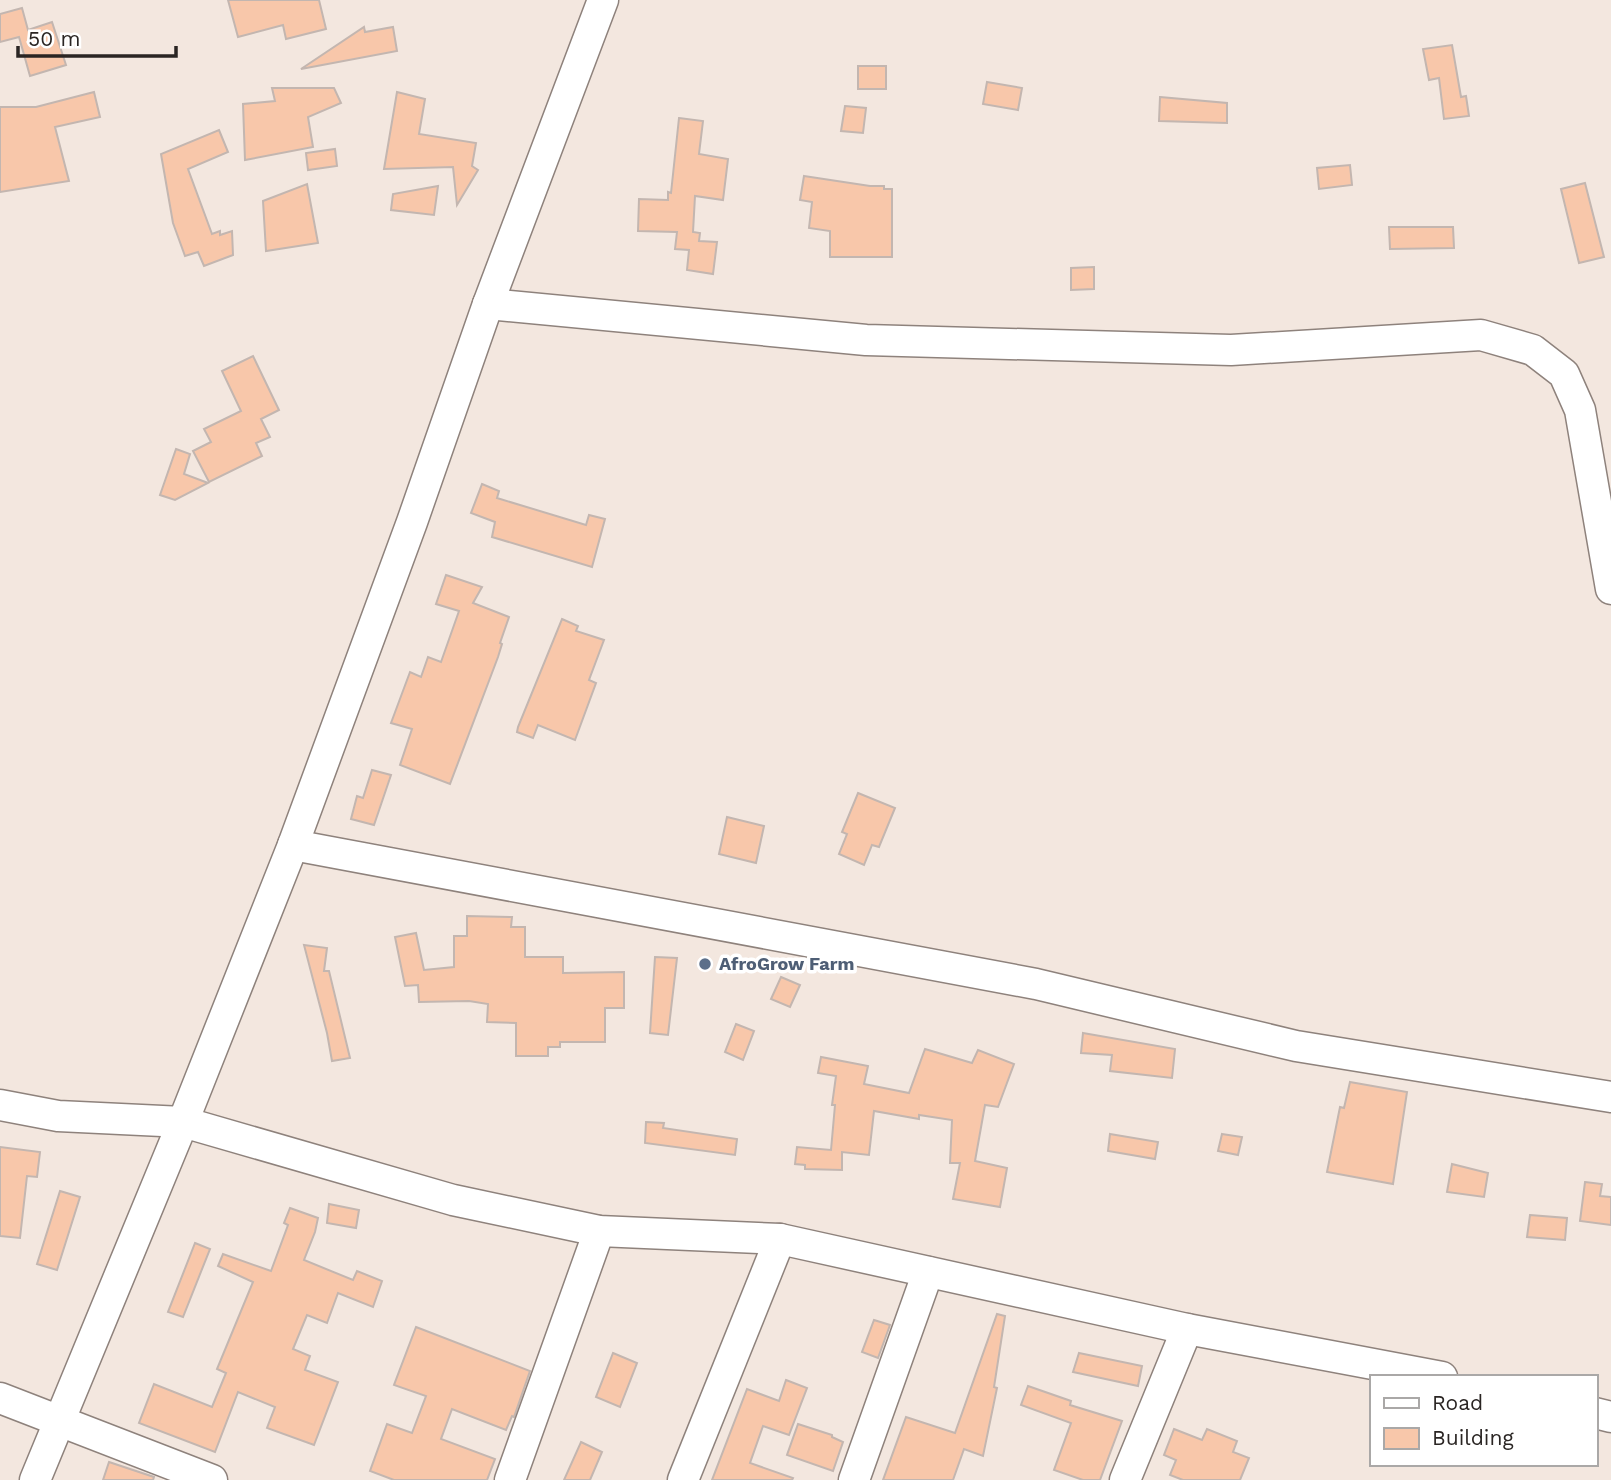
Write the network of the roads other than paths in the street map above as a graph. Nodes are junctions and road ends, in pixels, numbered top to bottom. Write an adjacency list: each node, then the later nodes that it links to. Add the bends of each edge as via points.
1 (603, 0): 2 (street)
2 (488, 304): 3 (street, via 866,340 1231,350 1481,335 1533,350 1564,374 1580,410); 4 (street)
3 (1611, 589)
4 (293, 845): 5 (street, via 1036,984 1296,1046); 7 (street)
5 (1611, 1097)
6 (0, 1105): 7 (street, via 58,1116)
7 (183, 1122): 8 (street, via 453,1200); 14 (street)
8 (599, 1231): 9 (street); 17 (street)
9 (780, 1239): 10 (street); 18 (street)
10 (928, 1272): 11 (street); 19 (street)
11 (1186, 1329): 12 (street); 20 (street)
12 (1430, 1375)
13 (0, 1398): 14 (street)
14 (61, 1422): 15 (street); 16 (street)
15 (36, 1480)
16 (212, 1480)
17 (510, 1480)
18 (683, 1480)
19 (854, 1480)
20 (1125, 1480)

